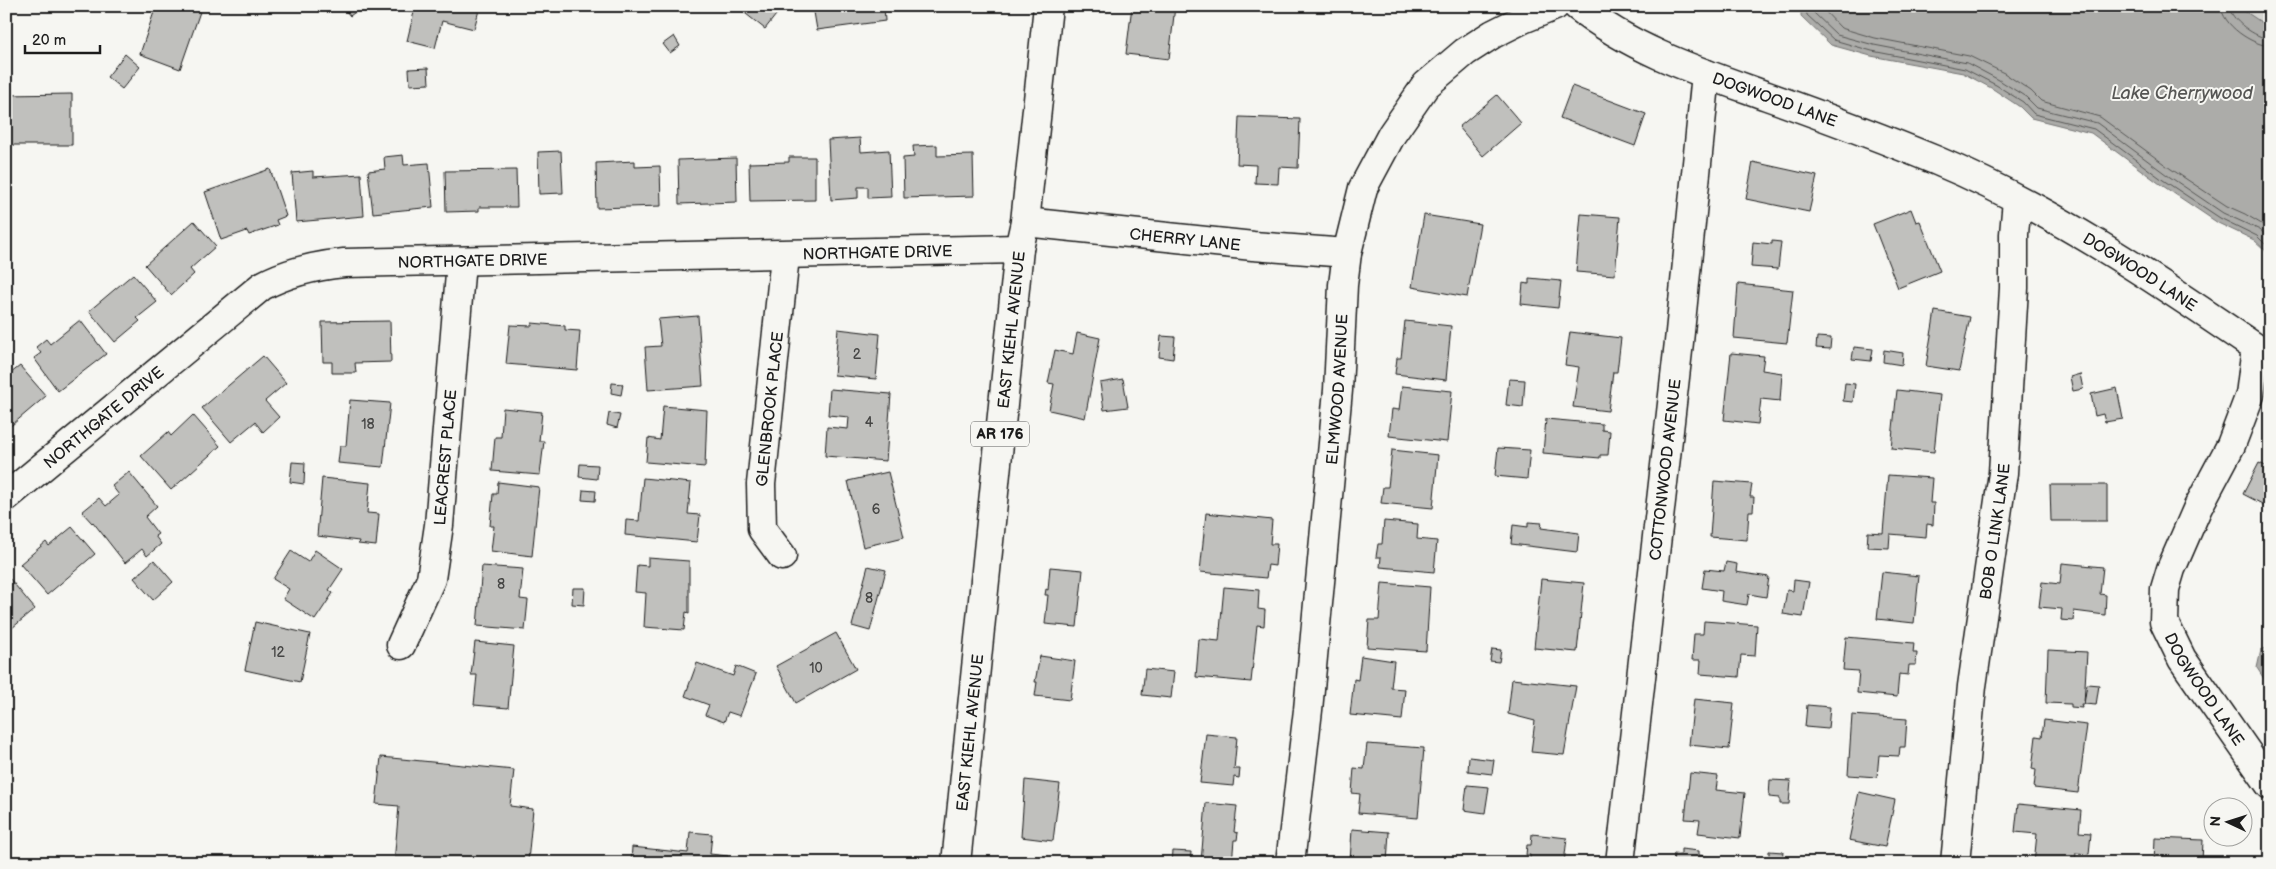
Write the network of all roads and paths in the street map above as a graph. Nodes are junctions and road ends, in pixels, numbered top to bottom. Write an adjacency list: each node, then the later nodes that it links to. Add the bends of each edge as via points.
1 (1048, 6): 6 (street, EAST KIEHL AVENUE / AR 176)
2 (1555, 6): 8 (street, ELMWOOD AVENUE, via 1493,34 1465,52 1426,85 1392,134 1362,188)
3 (1577, 6): 4 (street, DOGWOOD LANE, via 1634,44)
4 (1706, 74): 5 (street, DOGWOOD LANE, via 1937,161); 18 (street, COTTONWOOD AVENUE)
5 (2017, 200): 11 (street, DOGWOOD LANE, via 2074,230); 19 (street, BOB O LINK LANE, via 2003,473 1972,686)
6 (1025, 222): 7 (street, EAST KIEHL AVENUE / AR 176); 8 (street, CHERRY LANE)
7 (1019, 249): 9 (street, NORTHGATE DRIVE); 16 (street, EAST KIEHL AVENUE / AR 176)
8 (1347, 253): 17 (street, ELMWOOD AVENUE, via 1338,400)
9 (785, 256): 10 (street, NORTHGATE DRIVE); 13 (street, GLENBROOK PLACE, via 761,484 762,529)
10 (461, 262): 12 (street, NORTHGATE DRIVE, via 319,266 262,286); 14 (street, LEACREST PLACE, via 439,525 431,579)
11 (2263, 347): 15 (street, DOGWOOD LANE, via 2250,395 2231,445 2198,507 2171,569 2165,589 2164,622 2182,659)
12 (6, 497)
13 (782, 556)
14 (401, 645)
15 (2270, 784)
16 (956, 863)
17 (1290, 863)
18 (1620, 863)
19 (1955, 863)

